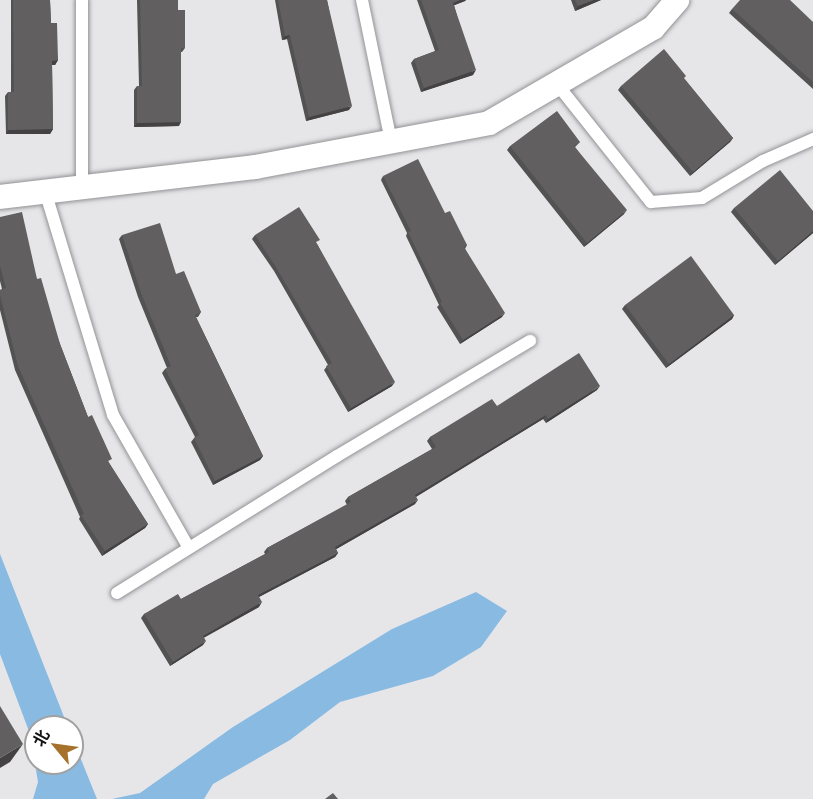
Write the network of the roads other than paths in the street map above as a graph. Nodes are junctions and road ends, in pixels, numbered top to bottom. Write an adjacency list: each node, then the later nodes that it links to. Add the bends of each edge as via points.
1 (82, 0): 7 (lane)
2 (362, 0): 6 (lane)
3 (675, 1): 4 (street, via 653,28)
4 (556, 84): 5 (lane, via 651,202 702,198 763,161); 6 (street, via 489,123)
5 (813, 138)
6 (391, 141): 7 (street, via 255,167)
7 (82, 187): 8 (street)
8 (45, 191): 9 (street); 11 (lane, via 112,415)
9 (0, 196)
10 (530, 342): 11 (lane)
11 (189, 548): 12 (lane)
12 (117, 593)

